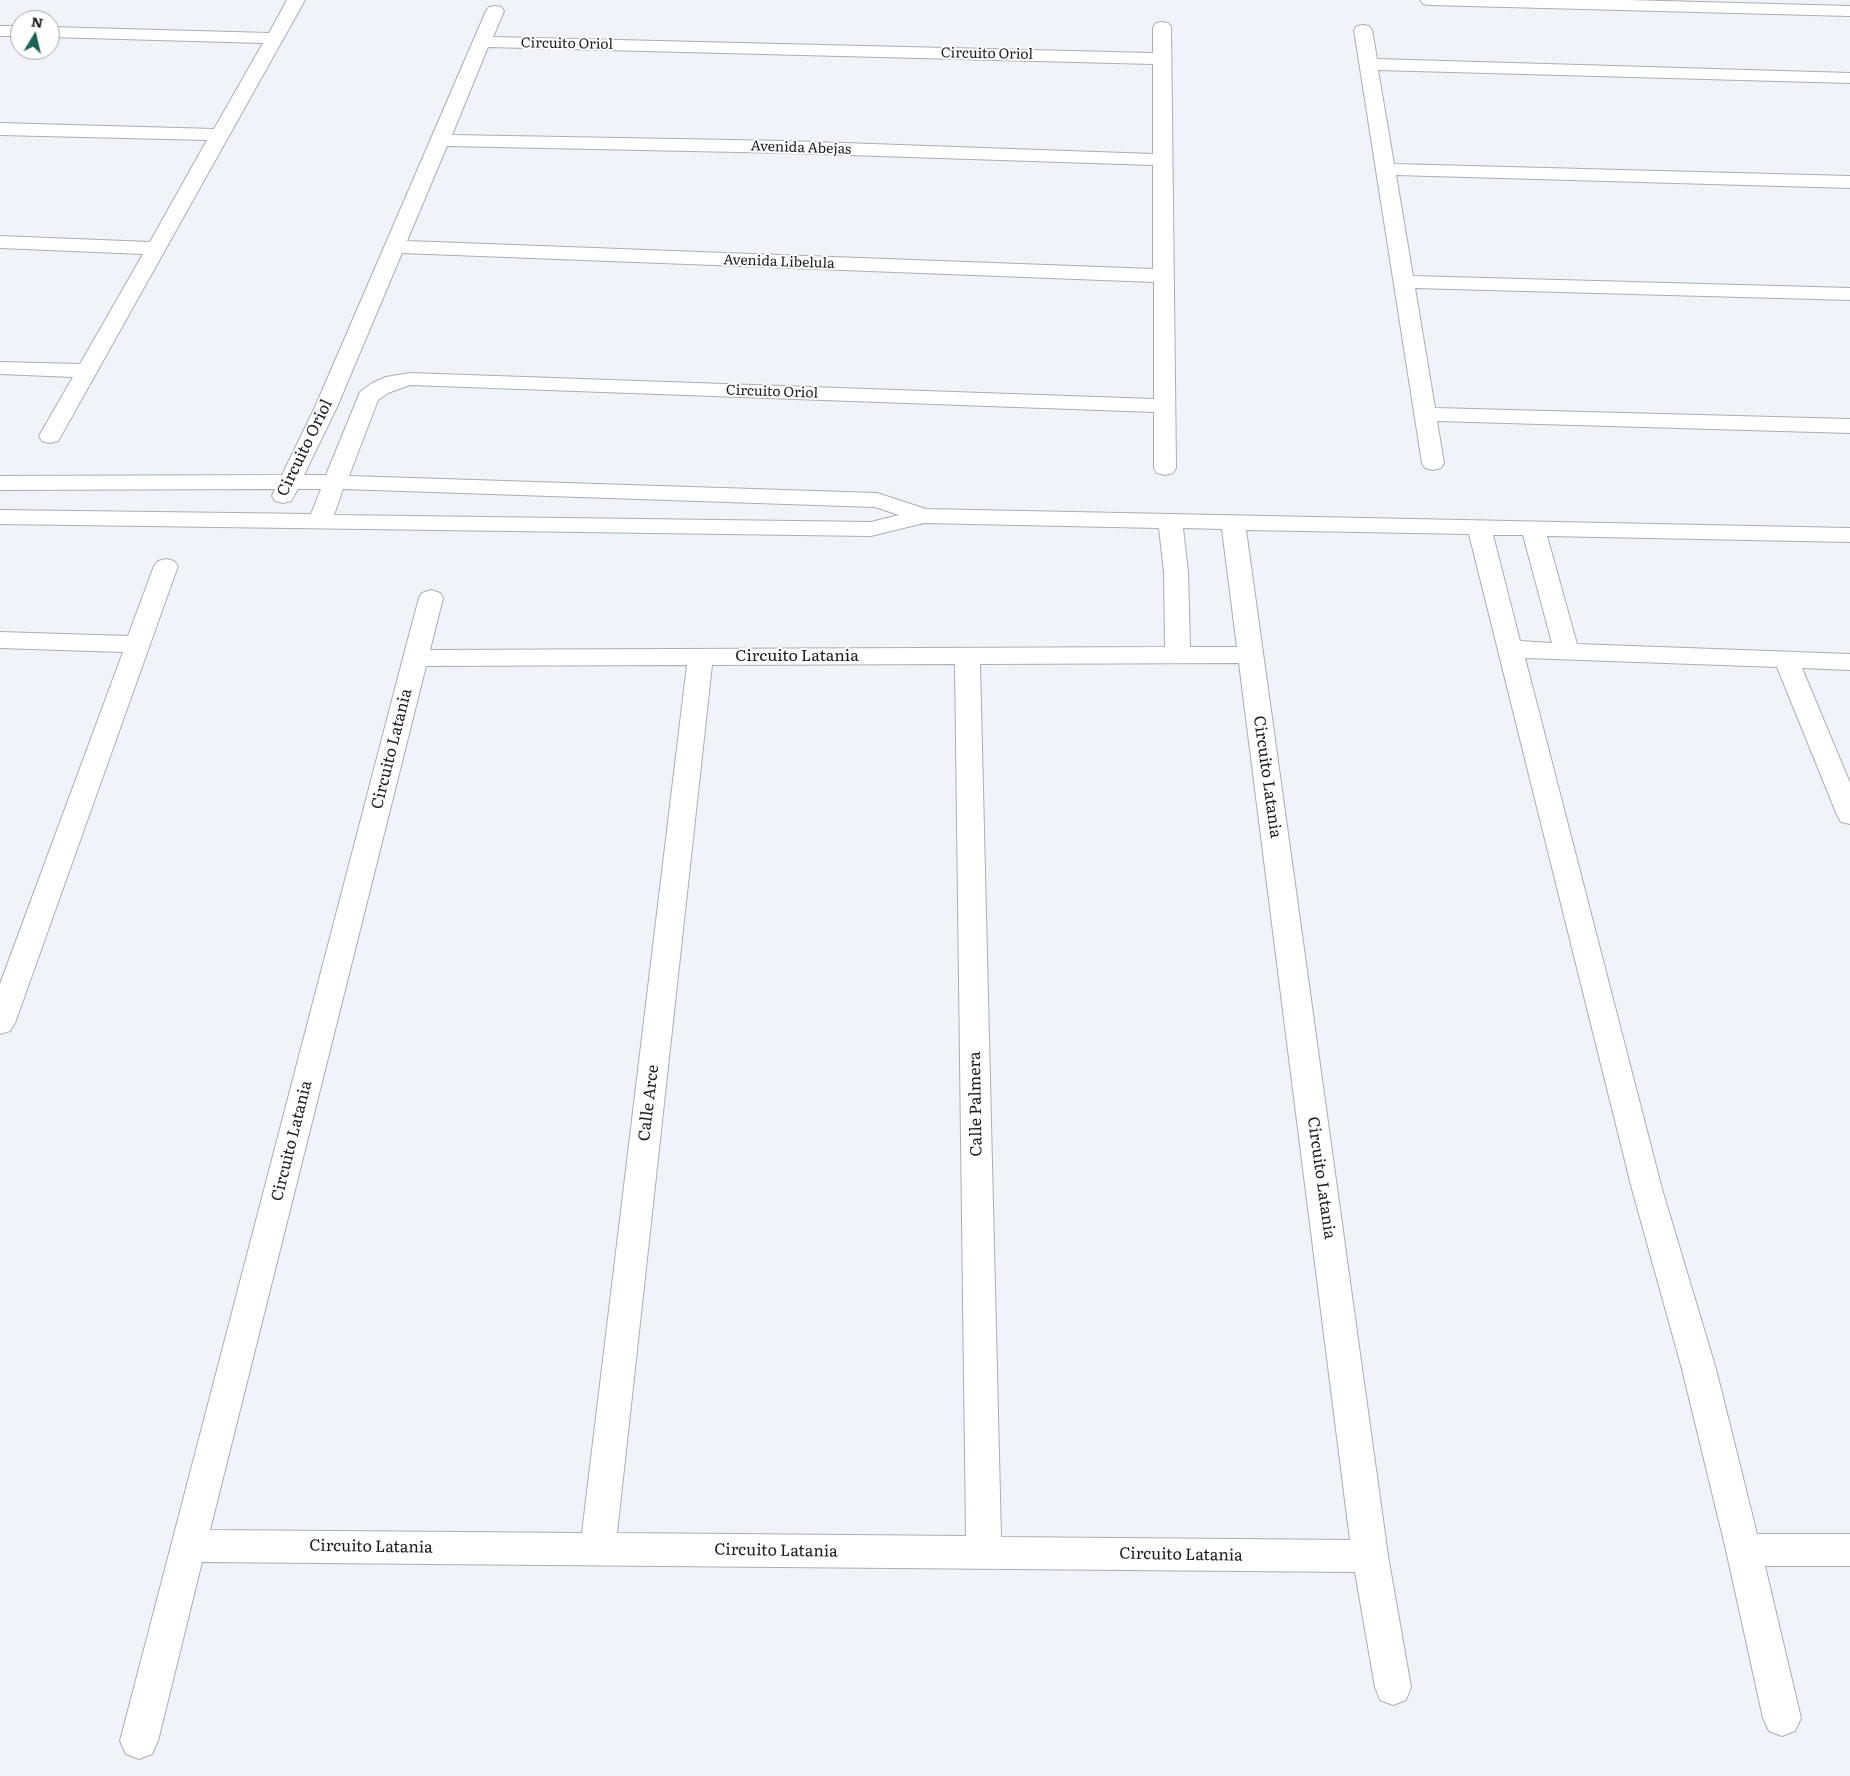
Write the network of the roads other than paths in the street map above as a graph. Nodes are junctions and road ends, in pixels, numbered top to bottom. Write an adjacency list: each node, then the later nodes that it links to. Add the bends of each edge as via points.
1 (296, 0): 8 (street)
2 (1429, 0): 3 (street)
3 (1850, 11)
4 (495, 12): 9 (street, Circuito Oriol)
5 (1162, 26): 10 (street)
6 (1363, 30): 11 (street)
7 (60, 32): 8 (street)
8 (274, 38): 14 (street)
9 (482, 42): 10 (street, Circuito Oriol); 15 (street, Circuito Oriol)
10 (1162, 58): 16 (street)
11 (1368, 64): 12 (street); 17 (street)
12 (1850, 78)
13 (0, 129): 14 (street)
14 (220, 135): 21 (street)
15 (440, 140): 16 (street, Avenida Abejas, via 797,147); 20 (street, Circuito Oriol)
16 (1163, 160): 22 (street)
17 (1386, 169): 18 (street); 23 (street)
18 (1850, 182)
19 (0, 242): 21 (street)
20 (394, 247): 22 (street, Avenida Libelula); 27 (street, Circuito Oriol)
21 (156, 248): 26 (street)
22 (1164, 276): 29 (street)
23 (1404, 282): 24 (street); 30 (street)
24 (1850, 294)
25 (0, 368): 26 (street)
26 (86, 371): 32 (street)
27 (339, 376): 28 (street); 35 (street, Circuito Oriol)
28 (380, 388): 29 (street, Circuito Oriol, via 402,380 438,379); 36 (street, via 368,397)
29 (1164, 406): 34 (street)
30 (1425, 414): 31 (street); 33 (street)
31 (1850, 426)
32 (50, 436)
33 (1433, 463)
34 (1164, 468)
35 (290, 482): 36 (street); 37 (street); 40 (street, Circuito Oriol)
36 (334, 482): 38 (street, via 877,500); 41 (street)
37 (0, 483)
38 (924, 516): 41 (street, via 871,529); 42 (street)
39 (0, 517): 40 (street)
40 (271, 519): 41 (street)
41 (320, 520)
42 (1170, 521): 43 (street); 54 (street, via 1176,572)
43 (1233, 523): 44 (street); 53 (street, Circuito Latania)
44 (1479, 527): 45 (street); 51 (street)
45 (1533, 528): 46 (street); 52 (street)
46 (1850, 535)
47 (166, 566): 50 (street)
48 (431, 598): 57 (street, Circuito Latania)
49 (0, 640): 50 (street)
50 (138, 644): 61 (street)
51 (1511, 649): 52 (street); 64 (street, via 1644,1179 1699,1369)
52 (1567, 652): 58 (street)
53 (1251, 654): 54 (street, Circuito Latania); 67 (street, Circuito Latania)
54 (1178, 655): 55 (street, Circuito Latania)
55 (967, 656): 56 (street, Circuito Latania); 66 (street, Calle Palmera)
56 (700, 657): 57 (street, Circuito Latania); 63 (street, Calle Arce)
57 (415, 658): 62 (street, Circuito Latania)
58 (1786, 660): 59 (street); 60 (street)
59 (1850, 662)
60 (1850, 815)
61 (0, 1023)
62 (189, 1546): 63 (street, Circuito Latania); 70 (street)
63 (598, 1549): 66 (street, Circuito Latania)
64 (1744, 1550): 65 (street); 69 (street)
65 (1850, 1550)
66 (984, 1553): 67 (street, Circuito Latania)
67 (1370, 1556): 68 (street)
68 (1393, 1687)
69 (1782, 1718)
70 (139, 1741)

